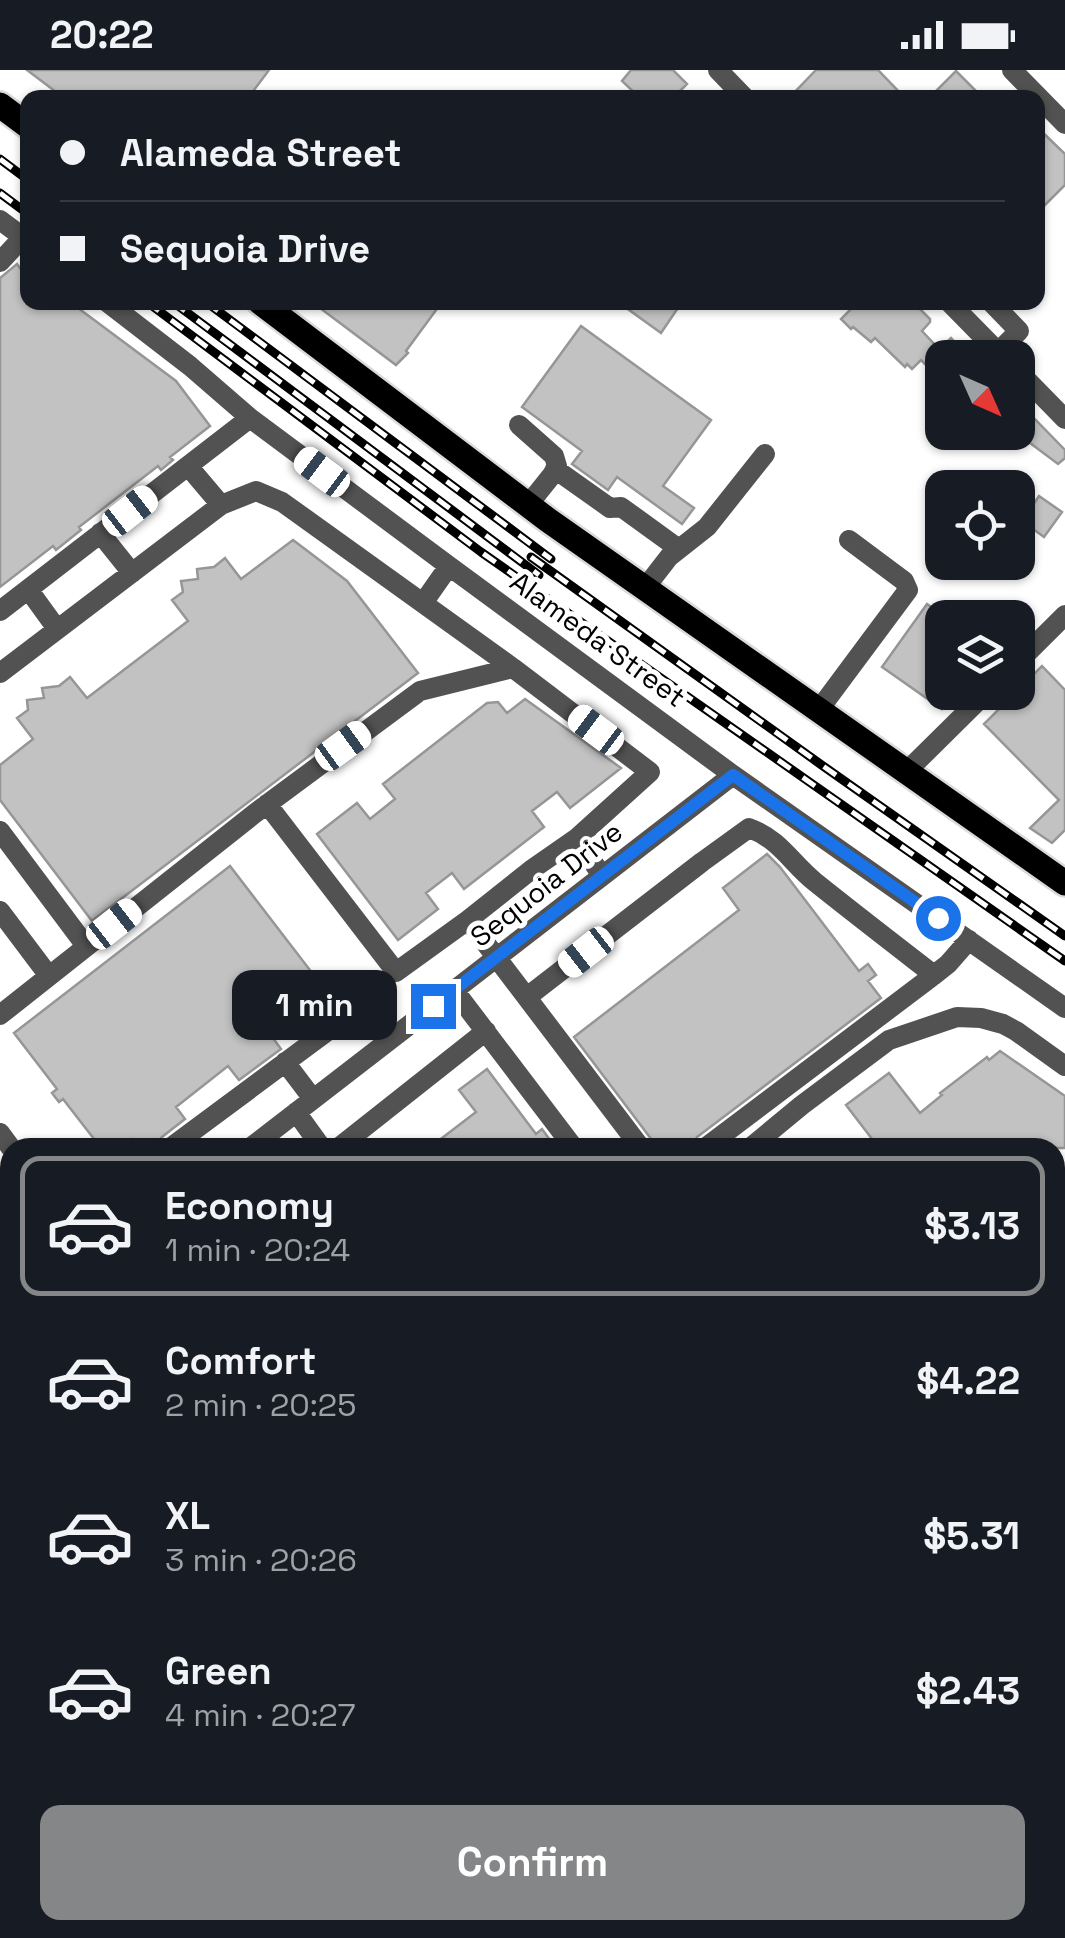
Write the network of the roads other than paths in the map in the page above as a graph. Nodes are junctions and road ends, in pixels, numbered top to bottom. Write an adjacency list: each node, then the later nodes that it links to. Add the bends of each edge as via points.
1 (1012, 70): 2 (street)
2 (1032, 90)
3 (1045, 104): 4 (street)
4 (1065, 124)
5 (0, 220): 6 (street)
6 (20, 235)
7 (20, 244): 8 (street)
8 (0, 262)
9 (117, 310): 16 (street, Alameda Street)
10 (271, 310): 23 (main road)
11 (961, 310): 13 (street)
12 (998, 310): 14 (street, via 1019,332)
13 (988, 340)
14 (1012, 340)
15 (1035, 389): 17 (street)
16 (250, 418): 20 (street); 27 (street, Alameda Street)
17 (1065, 419)
18 (519, 425): 21 (street, via 554,456)
19 (765, 454): 26 (street, via 707,527)
20 (188, 466): 22 (street); 24 (street)
21 (555, 469): 23 (street); 26 (street)
22 (221, 505): 28 (street); 31 (street, via 256,491 282,502)
23 (528, 505): 29 (main road)
24 (100, 533): 28 (street); 30 (street)
25 (849, 540): 39 (street, via 908,590)
26 (679, 548): 29 (street)
27 (449, 566): 31 (street); 41 (street, Alameda Street)
28 (132, 573): 34 (street)
29 (645, 588): 39 (main road)
30 (28, 589): 32 (street); 34 (street)
31 (423, 604): 36 (street)
32 (0, 610)
33 (1065, 615): 35 (street)
34 (57, 629): 37 (street)
35 (1035, 645)
36 (513, 668): 42 (street, via 420,691); 44 (street, via 650,772)
37 (0, 673)
38 (969, 710): 40 (street)
39 (818, 711): 40 (main road)
40 (906, 772): 46 (main road)
41 (733, 775): 45 (street, Sequoia Drive); 49 (street, Alameda Street)
42 (267, 804): 48 (street, via 396,972); 50 (street)
43 (0, 831): 50 (street)
44 (577, 838): 45 (street); 48 (street)
45 (602, 876): 51 (street, Sequoia Drive)
46 (1065, 883)
47 (0, 911): 52 (street)
48 (468, 920): 51 (street)
49 (969, 940): 53 (street); 56 (street, Alameda Street)
50 (86, 946): 52 (street)
51 (496, 958): 54 (street, Sequoia Drive); 55 (street)
52 (49, 976): 57 (street)
53 (934, 976): 55 (street, via 811,879 779,845 749,828); 70 (street)
54 (454, 990): 58 (street); 59 (street, Sequoia Drive)
55 (528, 997): 69 (street)
56 (1065, 1008)
57 (0, 1015)
58 (486, 1031): 67 (street); 68 (street)
59 (390, 1039): 60 (street, via 372,1010 360,1007); 62 (street, Sequoia Drive)
60 (286, 1062): 62 (street); 64 (street)
61 (1065, 1066): 71 (street, via 1002,1024 957,1017 889,1040)
62 (313, 1098): 63 (street, Sequoia Drive)
63 (296, 1112): 65 (street, Sequoia Drive); 66 (street)
64 (190, 1138)
65 (263, 1138)
66 (315, 1138)
67 (351, 1138)
68 (566, 1138)
69 (634, 1138)
70 (718, 1138)
71 (762, 1138)

